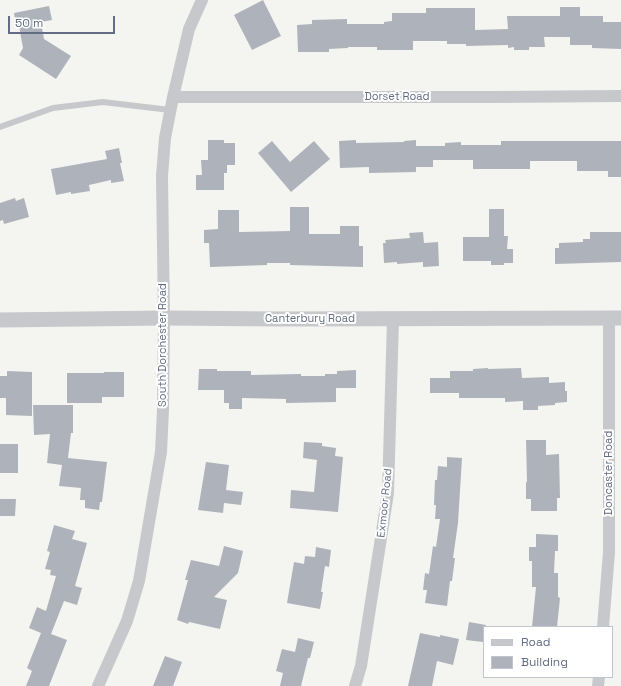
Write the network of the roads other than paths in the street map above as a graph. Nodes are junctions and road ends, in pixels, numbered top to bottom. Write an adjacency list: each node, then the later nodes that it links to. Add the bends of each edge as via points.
1 (202, 0): 3 (street, South Dorchester Road, via 188,30)
2 (621, 96): 3 (street, Dorset Road)
3 (173, 97): 4 (street, South Dorchester Road)
4 (170, 110): 5 (lane, via 103,102 53,108); 6 (street, South Dorchester Road, via 162,176)
5 (0, 127)
6 (164, 318): 8 (street, Canterbury Road); 9 (street, Canterbury Road); 11 (street, South Dorchester Road, via 161,452 139,581 127,621)
7 (615, 318): 8 (street, Canterbury Road); 10 (street, Doncaster Road, via 609,552)
8 (393, 319): 12 (street, Exmoor Road, via 388,494 361,666)
9 (0, 320)
10 (603, 626)
11 (98, 686)
12 (355, 686)

